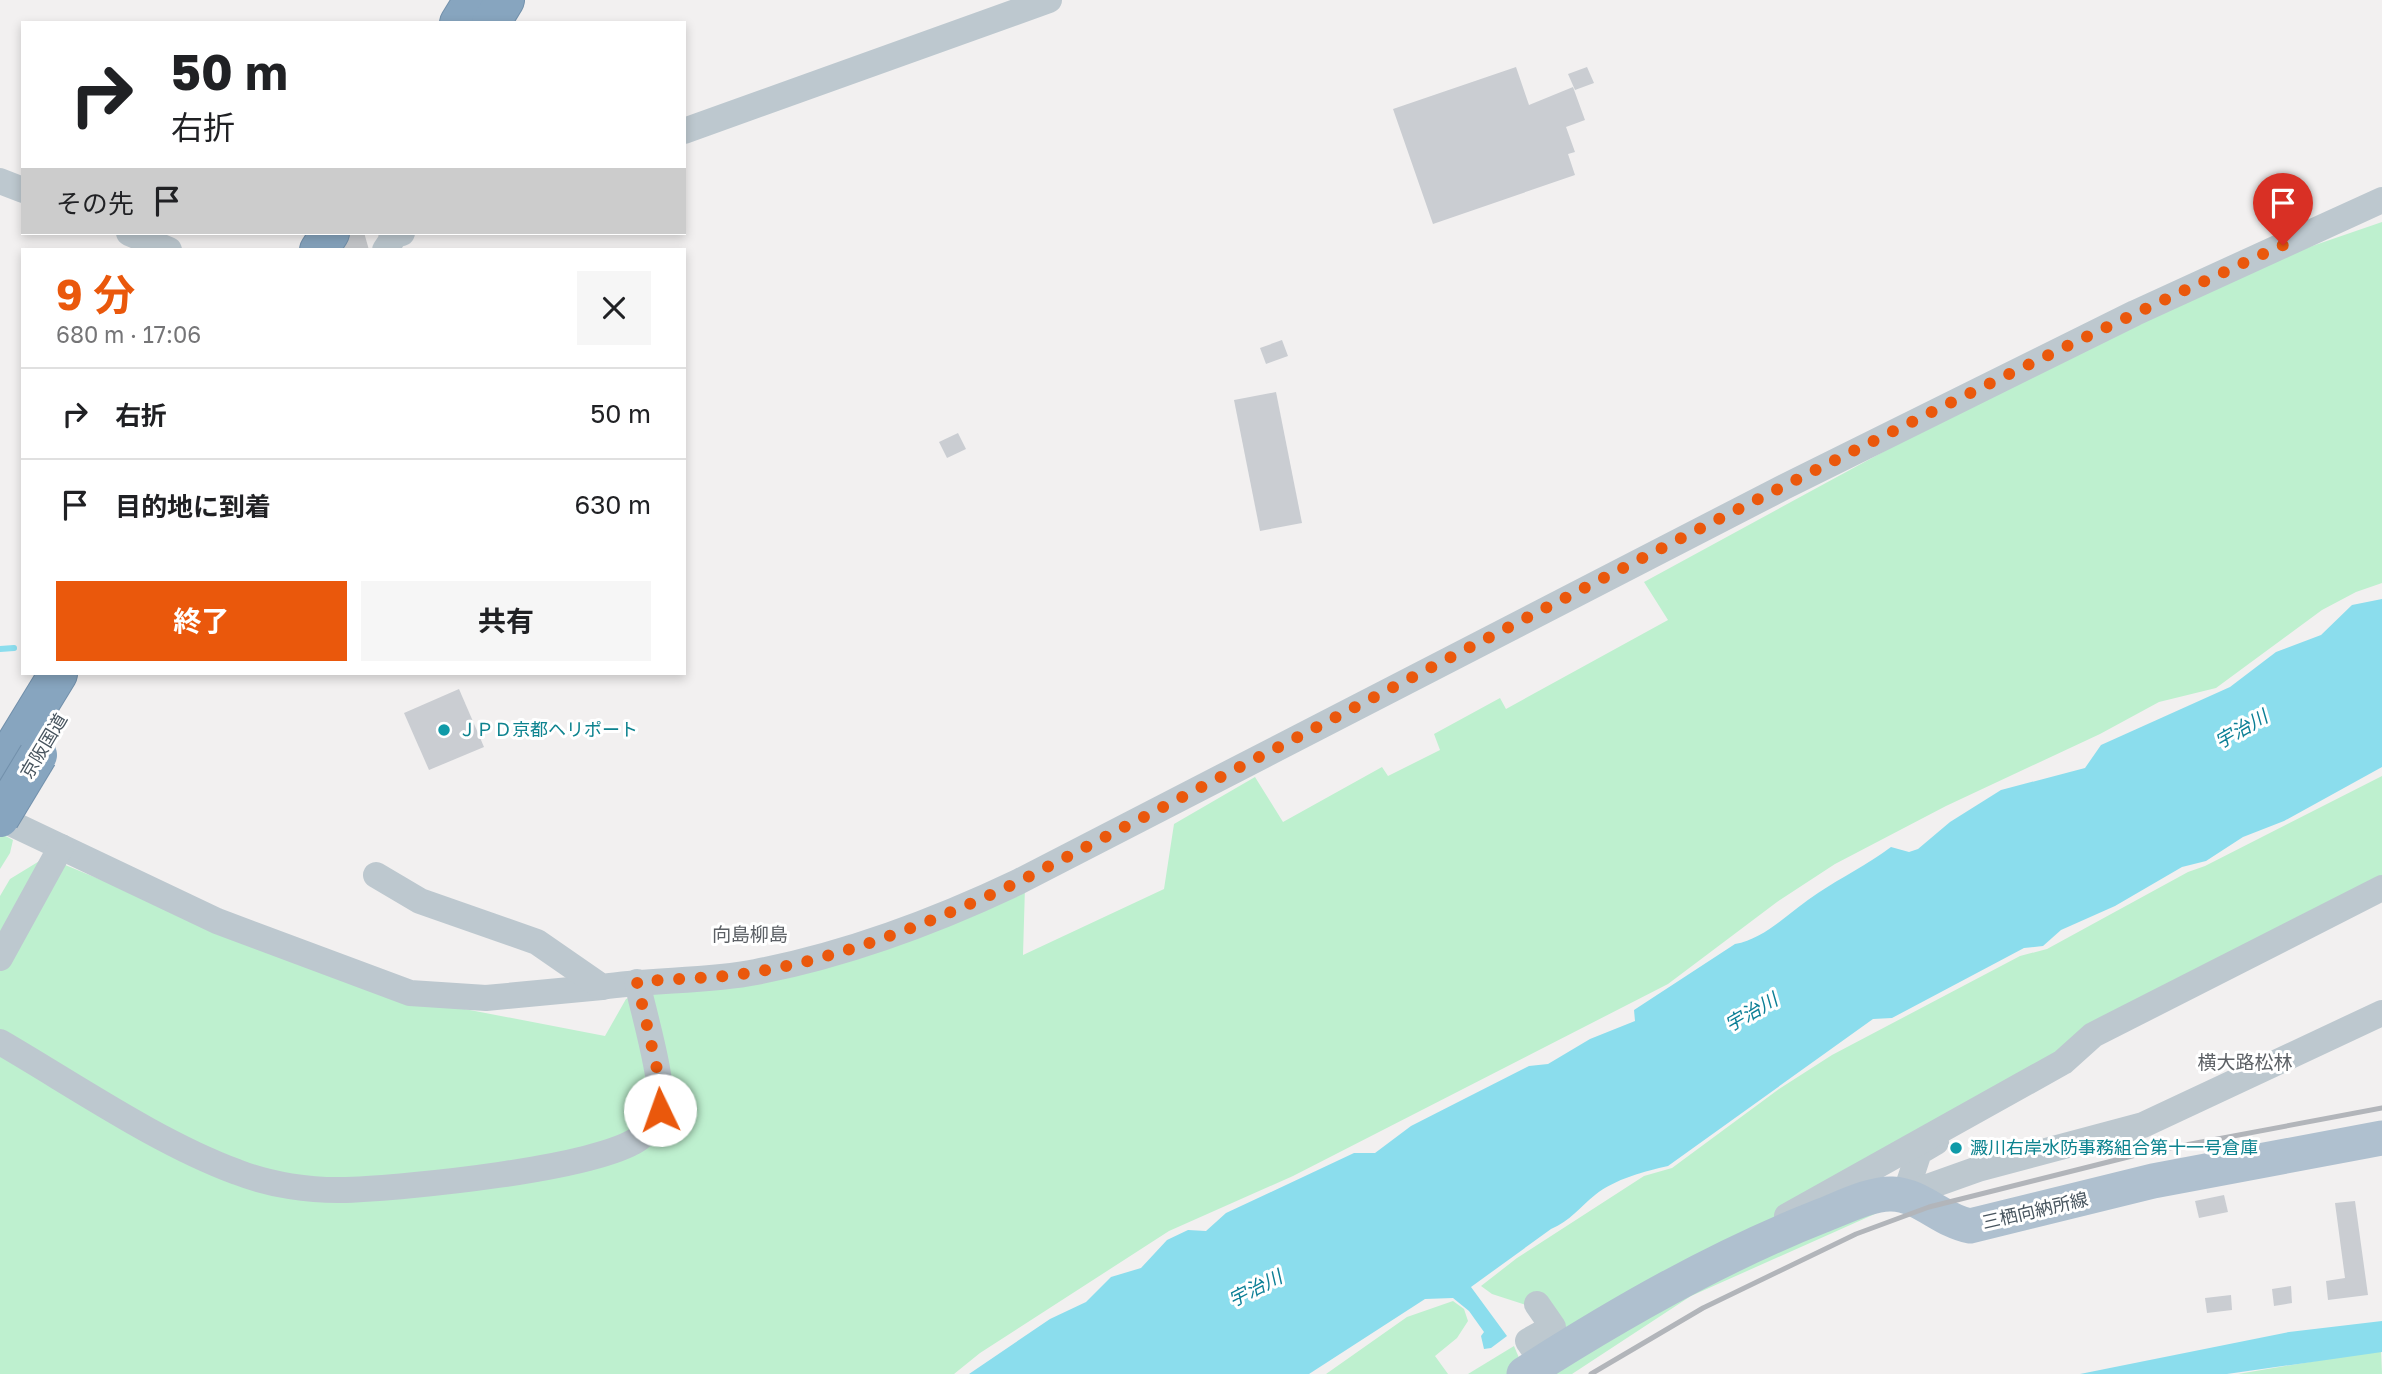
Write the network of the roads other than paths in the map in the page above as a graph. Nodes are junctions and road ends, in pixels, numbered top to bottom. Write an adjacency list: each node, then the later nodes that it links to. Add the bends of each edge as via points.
1 (473, 0): 4 (highway)
2 (505, 0): 5 (highway)
3 (1049, 0): 6 (street)
4 (460, 21)
5 (492, 21)
6 (686, 130)
7 (0, 181): 8 (street)
8 (21, 189)
9 (2382, 200): 19 (street, via 2135,313 1947,406 943,918 754,972)
10 (58, 675): 12 (highway, 京阪国道)
11 (87, 675): 12 (highway, 京阪国道)
12 (18, 756): 13 (highway, 京阪国道, bridge)
13 (0, 818): 14 (street)
14 (61, 847): 18 (street); 20 (street, via 217,921 410,993 486,998)
15 (376, 875): 20 (street, via 420,901 537,942)
16 (2382, 888): 24 (street, via 2093,1035 2063,1062)
17 (2382, 897): 25 (street, via 2195,989 1919,1152)
18 (0, 958)
19 (637, 982): 20 (street); 22 (street, via 659,1078 660,1110 642,1137 609,1153 492,1176 344,1190 281,1185 237,1172 185,1149)
20 (602, 987)
21 (2382, 1013): 25 (street, via 2143,1125 1978,1169)
22 (0, 1042)
23 (2382, 1138): 25 (main road, 三栖向納所線, via 2153,1181 1970,1226 1954,1223)
24 (1904, 1150): 25 (street); 26 (street, via 1537,1354 1528,1341 1553,1327)
25 (1905, 1195): 27 (main road, via 1888,1193 1844,1207 1719,1259)
26 (1536, 1304)
27 (1524, 1374)

